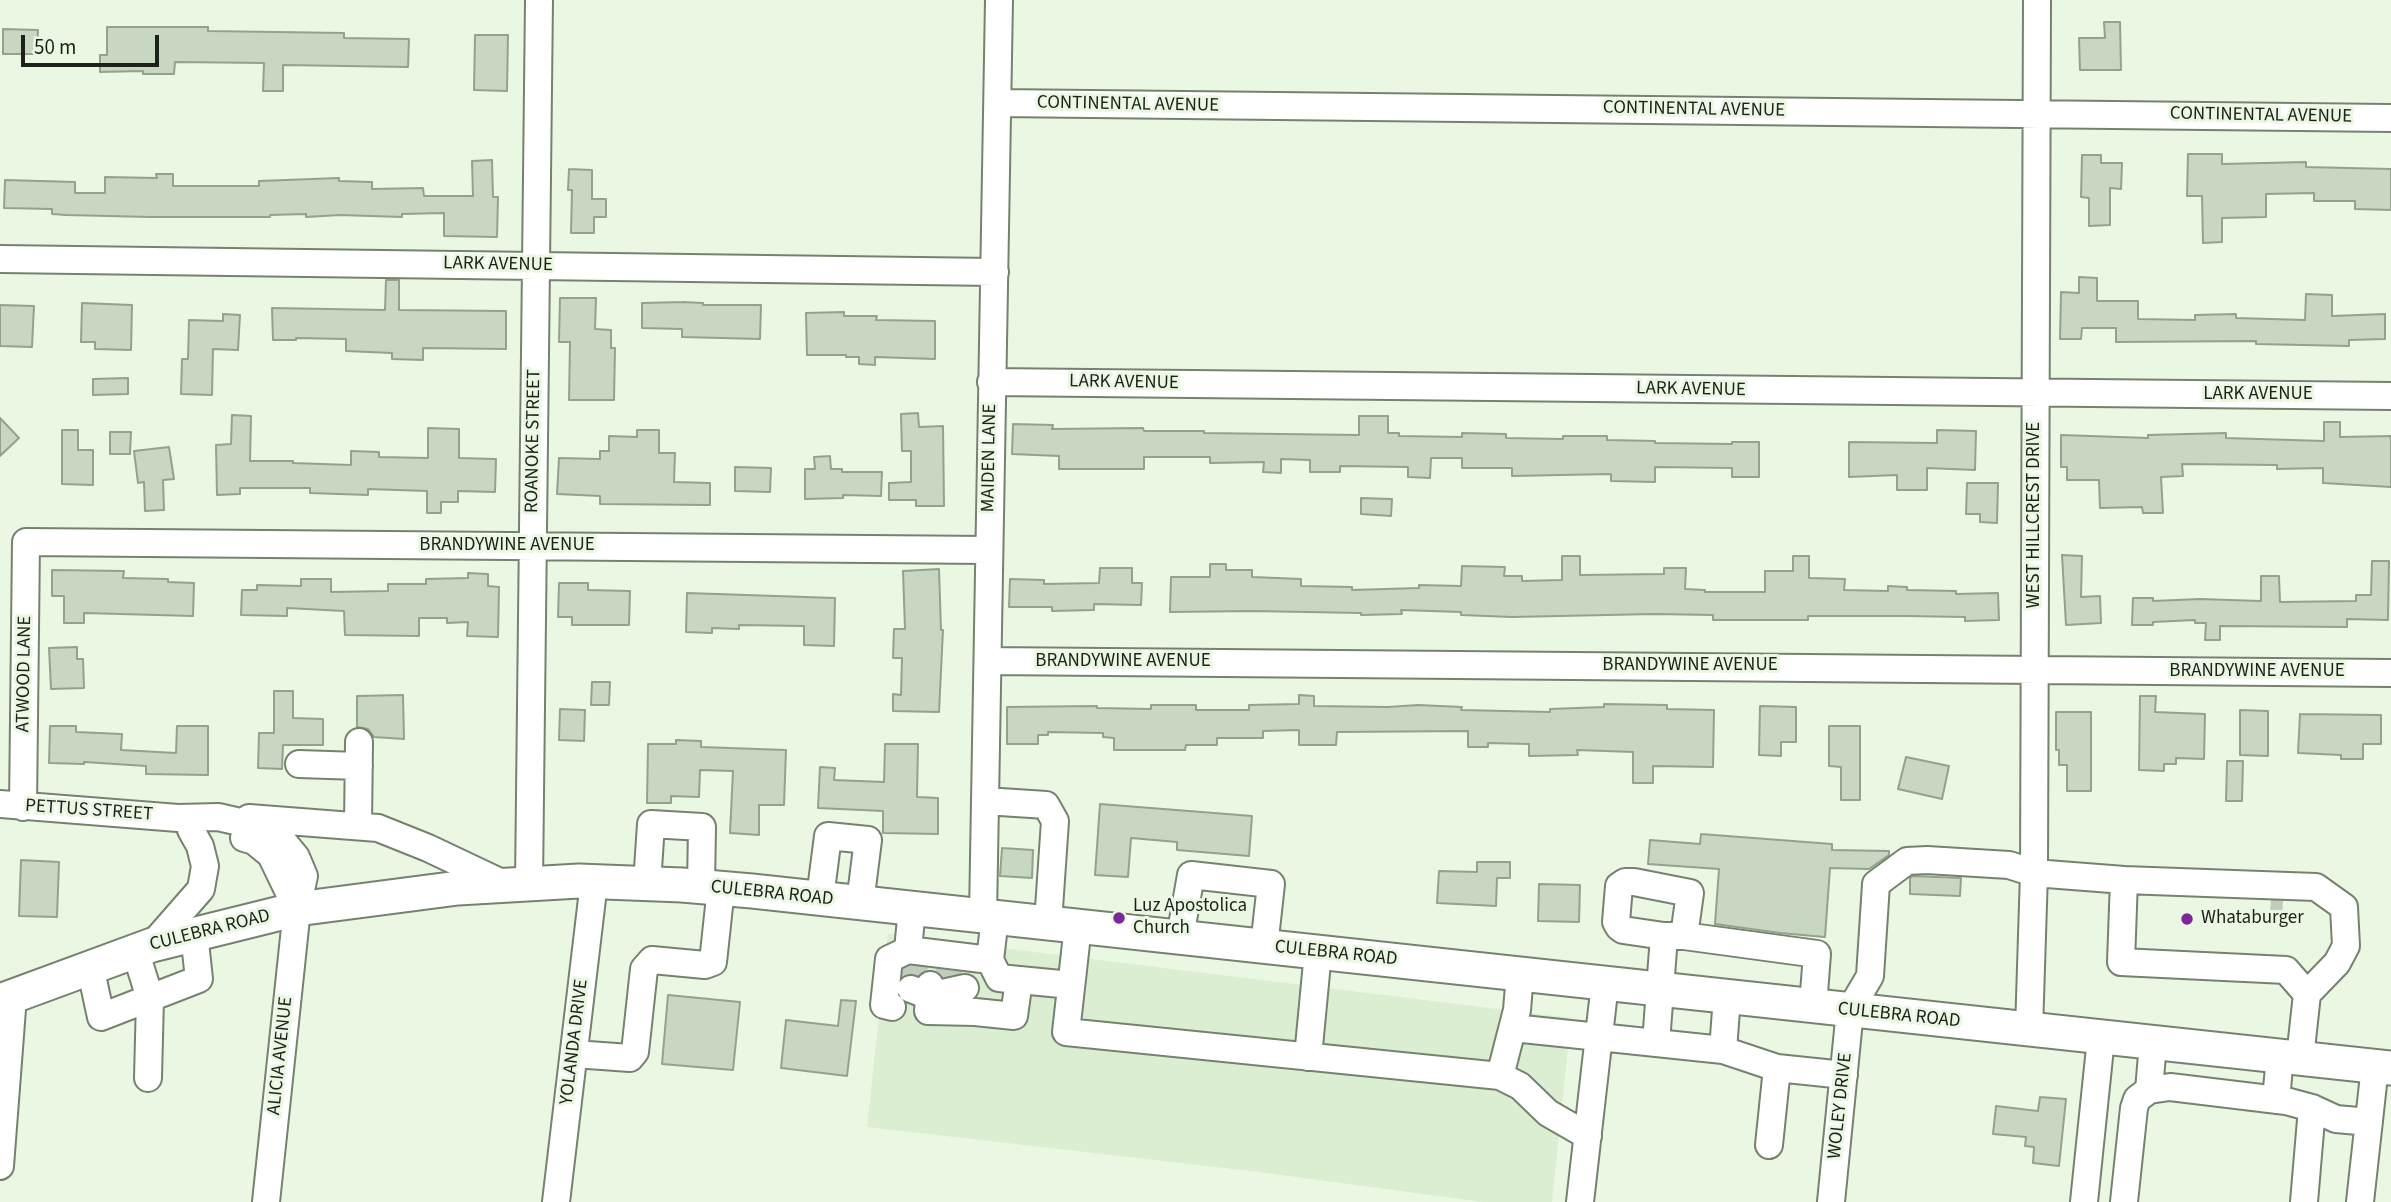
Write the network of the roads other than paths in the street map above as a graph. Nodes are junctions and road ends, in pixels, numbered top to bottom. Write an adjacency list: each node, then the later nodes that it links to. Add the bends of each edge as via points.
1 (539, 0): 8 (street, ROANOKE STREET)
2 (999, 0): 4 (street, MAIDEN LANE)
3 (2037, 0): 5 (street, WEST HILLCREST DRIVE)
4 (998, 103): 5 (street, CONTINENTAL AVENUE); 9 (street, MAIDEN LANE)
5 (2036, 113): 6 (street, CONTINENTAL AVENUE); 11 (street, WEST HILLCREST DRIVE)
6 (2391, 118)
7 (0, 259): 8 (street, LARK AVENUE)
8 (536, 266): 9 (street, LARK AVENUE); 14 (street, ROANOKE STREET)
9 (995, 272): 10 (street, MAIDEN LANE)
10 (991, 382): 11 (street, LARK AVENUE); 15 (street, MAIDEN LANE)
11 (2035, 393): 12 (street, LARK AVENUE); 17 (street, WEST HILLCREST DRIVE)
12 (2391, 396)
13 (26, 542): 14 (street, BRANDYWINE AVENUE); 21 (street, ATWOOD LANE)
14 (533, 546): 15 (street, BRANDYWINE AVENUE); 28 (street, ROANOKE STREET)
15 (989, 550): 16 (street, MAIDEN LANE)
16 (989, 661): 17 (street, BRANDYWINE AVENUE); 20 (street, MAIDEN LANE)
17 (2035, 671): 18 (street, BRANDYWINE AVENUE); 25 (street, WEST HILLCREST DRIVE)
18 (2391, 673)
19 (299, 764): 24 (street, via 359,754)
20 (985, 801): 36 (street, MAIDEN LANE); 37 (street, via 1046,805 1055,821)
21 (12, 805): 23 (street, PETTUS STREET)
22 (218, 817): 23 (street, PETTUS STREET); 24 (street); 35 (street, PETTUS STREET, via 262,827 282,840 304,876)
23 (185, 824): 35 (street, PETTUS STREET, via 254,841 271,855); 41 (street, via 200,846 205,866 201,889)
24 (358, 826): 28 (street, via 378,828)
25 (2034, 873): 26 (street); 57 (street, via 2009,865 1927,860 1907,861 1888,874 1876,884 1870,975); 59 (street, WEST HILLCREST DRIVE)
26 (2124, 880): 30 (street); 52 (street, via 2121,962 2286,970)
27 (594, 882): 28 (main road, CULEBRA ROAD); 29 (main road, CULEBRA ROAD); 65 (street, YOLANDA DRIVE)
28 (517, 884): 35 (main road, CULEBRA ROAD)
29 (647, 884): 31 (main road, CULEBRA ROAD); 31 (street, via 651,824 702,827)
30 (2239, 884): 44 (street, via 2277,901 2319,903 2331,913 2331,944); 44 (street, via 2316,887 2344,907 2346,946)
31 (711, 888): 32 (main road, CULEBRA ROAD); 65 (street, via 713,962 652,960 644,969 635,1052 630,1058)
32 (820, 898): 33 (main road, CULEBRA ROAD); 33 (street, via 828,836 868,840)
33 (860, 903): 34 (main road, CULEBRA ROAD)
34 (912, 908): 36 (main road, CULEBRA ROAD); 47 (street)
35 (297, 909): 38 (main road, CULEBRA ROAD); 80 (street, ALICIA AVENUE)
36 (989, 917): 37 (main road, CULEBRA ROAD); 43 (street, MAIDEN LANE)
37 (1063, 925): 39 (main road, CULEBRA ROAD); 50 (street)
38 (194, 933): 41 (main road, CULEBRA ROAD); 55 (street, via 199,979)
39 (1180, 937): 40 (main road, CULEBRA ROAD); 40 (street, via 1191,875 1271,884)
40 (1264, 947): 42 (main road, CULEBRA ROAD)
41 (144, 948): 45 (main road, CULEBRA ROAD); 55 (street)
42 (1318, 952): 46 (main road, CULEBRA ROAD); 66 (street)
43 (990, 960): 47 (street); 48 (street, via 999,978)
44 (2337, 963): 52 (street)
45 (90, 966): 54 (main road, CULEBRA ROAD); 55 (street, via 101,1017)
46 (1520, 974): 49 (main road, CULEBRA ROAD); 58 (street)
47 (927, 980): 48 (street, via 975,1012 1014,1016)
48 (1018, 980): 50 (street)
49 (1605, 983): 51 (main road, CULEBRA ROAD); 60 (street)
50 (1071, 985): 66 (street, via 1066,1032)
51 (1661, 989): 53 (main road, CULEBRA ROAD); 56 (street, via 1674,936 1817,954); 62 (street)
52 (2307, 995): 67 (street)
53 (1727, 997): 56 (main road, CULEBRA ROAD); 64 (street)
54 (6, 998): 79 (street)
55 (150, 998): 72 (street)
56 (1813, 1006): 57 (main road, CULEBRA ROAD)
57 (1850, 1010): 59 (main road, CULEBRA ROAD); 70 (street, WOLEY DRIVE)
58 (1513, 1028): 60 (street); 71 (street)
59 (2029, 1030): 61 (main road, CULEBRA ROAD)
60 (1599, 1037): 62 (street); 77 (street)
61 (2101, 1038): 63 (main road, CULEBRA ROAD); 84 (street)
62 (1656, 1043): 64 (street)
63 (2153, 1043): 67 (main road, CULEBRA ROAD); 73 (street)
64 (1723, 1050): 69 (street)
65 (574, 1054): 81 (street, YOLANDA DRIVE)
66 (1308, 1056): 71 (street)
67 (2290, 1057): 68 (main road, CULEBRA ROAD); 74 (street)
68 (2383, 1067): 76 (street)
69 (1777, 1068): 70 (street); 78 (street)
70 (1844, 1074): 83 (street, WOLEY DRIVE)
71 (1500, 1076): 77 (street)
72 (148, 1078)
73 (2149, 1090): 74 (street, via 2170,1087); 85 (street, via 2134,1108)
74 (2276, 1100): 75 (street)
75 (2312, 1108): 76 (street, via 2336,1119); 86 (street)
76 (2369, 1122): 87 (street)
77 (1587, 1136): 82 (street)
78 (1769, 1145)
79 (0, 1166)
80 (266, 1202)
81 (556, 1202)
82 (1580, 1202)
83 (1831, 1202)
84 (2084, 1202)
85 (2124, 1202)
86 (2305, 1202)
87 (2360, 1202)

